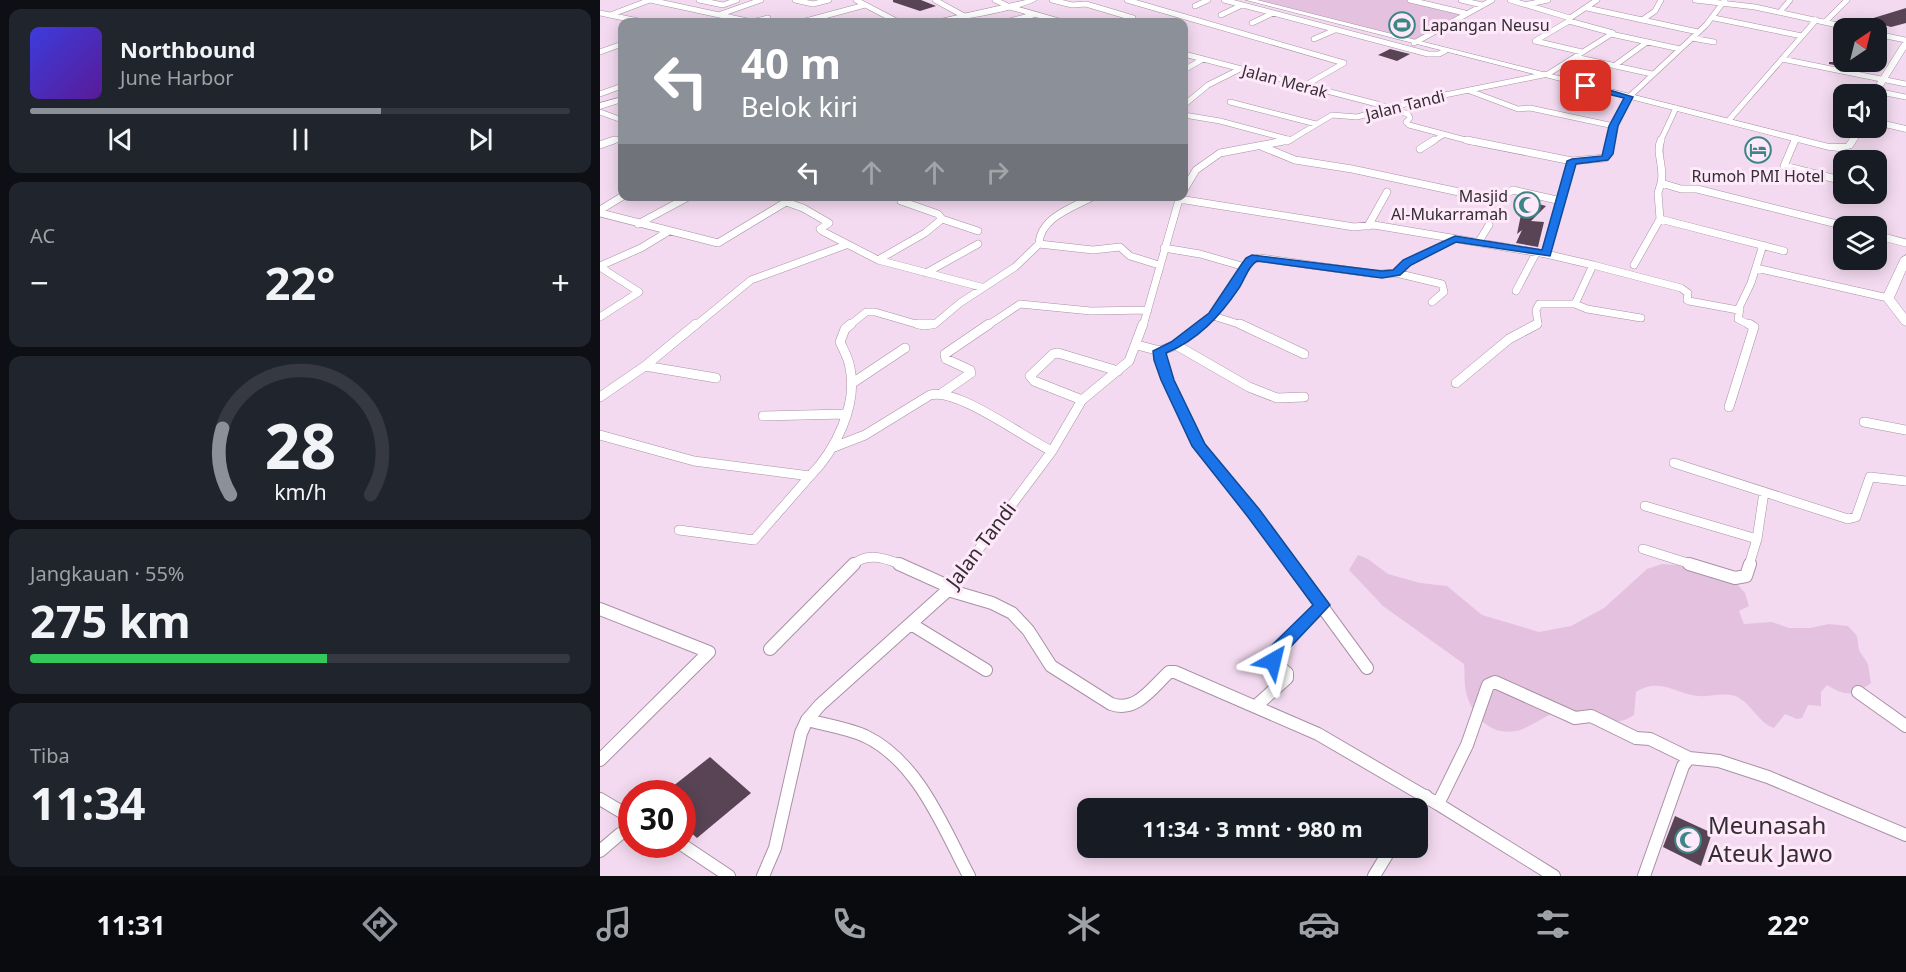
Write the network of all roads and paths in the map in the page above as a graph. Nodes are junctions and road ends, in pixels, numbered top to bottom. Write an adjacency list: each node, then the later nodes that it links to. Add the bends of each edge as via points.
1 (650, 0): 39 (street); 41 (street)
2 (699, 0): 3 (street, via 721,5)
3 (738, 0)
4 (761, 0): 39 (street)
5 (795, 0): 6 (street, via 813,4)
6 (829, 0)
7 (856, 0): 30 (street)
8 (935, 0): 44 (street)
9 (995, 0): 33 (street)
10 (1034, 0): 33 (street)
11 (1052, 0): 52 (street, via 1086,4)
12 (1127, 0): 94 (street, via 1344,63)
13 (1208, 0): 32 (street)
14 (1224, 0): 26 (street)
15 (1410, 0): 29 (street)
16 (1437, 0): 29 (street)
17 (1461, 0): 28 (street)
18 (1492, 0): 28 (street)
19 (1510, 0): 31 (street)
20 (1548, 0): 31 (street)
21 (1597, 0): 34 (street)
22 (1661, 0): 55 (street, via 1655,11)
23 (1695, 0): 27 (street)
24 (1790, 0): 37 (street)
25 (1847, 0): 57 (street)
26 (1246, 2): 35 (street); 43 (street)
27 (1723, 2): 37 (street); 54 (street)
28 (1478, 3): 36 (street); 40 (street)
29 (1430, 4): 36 (street)
30 (865, 5): 47 (street); 48 (street)
31 (1526, 5): 53 (street)
32 (1195, 6)
33 (1010, 8): 42 (street); 44 (street)
34 (1587, 8): 53 (street); 55 (street)
35 (1274, 11): 58 (street); 60 (street); 61 (street)
36 (1457, 11): 40 (street)
37 (1780, 12): 56 (street)
38 (600, 13): 41 (street)
39 (720, 14): 46 (street)
40 (1466, 14): 71 (street)
41 (610, 15): 45 (street)
42 (1033, 15): 50 (street); 51 (street)
43 (1221, 15)
44 (964, 16): 49 (street)
45 (624, 18)
46 (736, 18)
47 (817, 18)
48 (890, 18)
49 (953, 18)
50 (1021, 18)
51 (1045, 18)
52 (1133, 18)
53 (1571, 18): 63 (street, via 1613,31); 76 (street, via 1535,41)
54 (1714, 18): 62 (street); 64 (street)
55 (1642, 20): 62 (street)
56 (1816, 20): 57 (street); 64 (street)
57 (1825, 22): 59 (street)
58 (1252, 23)
59 (1833, 24)
60 (1345, 25): 61 (street); 71 (street)
61 (1335, 30): 67 (street); 78 (street)
62 (1698, 32): 66 (street)
63 (1611, 34): 69 (street); 76 (street, Jalan Tandi)
64 (1802, 36): 81 (street)
65 (1887, 37): 68 (street)
66 (1692, 38): 70 (street); 73 (street)
67 (1314, 39)
68 (1906, 41): 82 (street)
69 (1647, 42): 73 (street); 85 (street)
70 (1714, 42)
71 (1414, 43): 74 (street)
72 (618, 45): 75 (street)
73 (1680, 49): 88 (street)
74 (1445, 51): 78 (street); 89 (street)
75 (600, 52)
76 (1582, 52): 79 (street, Jalan Tandi)
77 (1188, 55): 80 (street, Jalan Merak)
78 (1435, 55): 83 (street)
79 (1575, 57): 85 (street); 89 (street, Jalan Tandi)
80 (1203, 59): 86 (street); 87 (street, Jalan Merak)
81 (1782, 59): 90 (street); 113 (street)
82 (1894, 60): 84 (street); 90 (street)
83 (1423, 61)
84 (1905, 61): 91 (street)
85 (1614, 66): 88 (street)
86 (1188, 68)
87 (1240, 69): 94 (street, Jalan Merak); 102 (street)
88 (1652, 74): 100 (street)
89 (1543, 75): 96 (street, Jalan Tandi); 100 (street)
90 (1882, 81): 91 (street); 92 (street)
91 (1892, 82): 93 (street); 97 (street)
92 (1880, 84)
93 (1906, 84)
94 (1304, 86): 107 (street, Jalan Merak)
95 (618, 87): 99 (street)
96 (1470, 91): 105 (street); 107 (street, Jalan Tandi)
97 (1887, 91)
98 (1887, 93): 101 (street)
99 (600, 94)
100 (1629, 97): 108 (street); 116 (street)
101 (1906, 97)
102 (1188, 100)
103 (618, 101): 106 (street)
104 (1230, 102): 114 (street)
105 (1499, 102): 109 (street); 116 (street, via 1518,110 1530,108)
106 (600, 106)
107 (1387, 108): 114 (street, Jalan Tandi, via 1357,117 1332,115); 118 (street, via 1410,116 1406,122 1409,125)
108 (1676, 108): 113 (street); 129 (street, via 1658,147 1664,171)
109 (1496, 111)
110 (600, 112): 112 (street)
111 (1188, 116): 122 (street)
112 (618, 119)
113 (1728, 121): 119 (street)
114 (1316, 124): 122 (street, Jalan Tandi)
115 (1887, 125): 117 (street)
116 (1614, 126): 126 (street, via 1605,158)
117 (1906, 129)
118 (1443, 135): 125 (street); 126 (street)
119 (1796, 138): 120 (street, via 1839,148 1849,146); 128 (street, via 1784,166)
120 (1854, 138)
121 (618, 139): 123 (street)
122 (1291, 140): 124 (street, Jalan Tandi)
123 (600, 145)
124 (1263, 147): 127 (street, Jalan Tandi, via 1220,153); 139 (street, via 1296,161 1343,167 1487,198 1513,190)
125 (1420, 149)
126 (1572, 161): 139 (street)
127 (1188, 175)
128 (1833, 178)
129 (1661, 183): 143 (street); 144 (street)
130 (1388, 192): 147 (street)
131 (1188, 197): 147 (street, via 1354,227)
132 (600, 199): 134 (street)
133 (618, 199): 134 (street)
134 (614, 201): 141 (street)
135 (683, 201): 145 (street)
136 (901, 201): 142 (street)
137 (1084, 201): 155 (street, via 1060,213 1041,231)
138 (1178, 201): 158 (street, Jalan Tandi)
139 (1561, 201): 161 (street)
140 (786, 202): 148 (street, via 718,243); 156 (street, via 829,223 820,229)
141 (600, 211): 145 (street)
142 (942, 219): 149 (street); 163 (street)
143 (1660, 219): 157 (street); 166 (street)
144 (1833, 223)
145 (638, 224): 148 (street)
146 (1489, 225): 152 (street)
147 (1368, 226): 151 (street)
148 (669, 231): 167 (street)
149 (978, 231)
150 (1887, 238): 153 (street)
151 (1455, 239): 152 (street); 171 (street, via 1407,263)
152 (1478, 243): 160 (street)
153 (1906, 243)
154 (978, 244): 170 (street)
155 (1039, 244): 164 (street, via 1093,250 1120,247 1130,256); 172 (street, via 1015,267)
156 (846, 245): 163 (street); 188 (street, via 751,280)
157 (1763, 245): 159 (street); 169 (street)
158 (1164, 248): 164 (street, Jalan Tandi); 168 (street)
159 (1784, 250)
160 (1536, 253): 161 (street); 173 (street)
161 (1546, 254): 165 (street)
162 (1906, 258): 174 (street)
163 (878, 260): 170 (street)
164 (1159, 265): 178 (street, Jalan Tandi)
165 (1593, 265): 176 (street); 177 (street, via 1681,288 1688,293 1689,301)
166 (1634, 265)
167 (600, 267): 179 (street, via 639,292)
168 (1245, 267): 171 (street, via 1250,260 1260,258 1376,274); 180 (street)
169 (1756, 268): 174 (street); 177 (street)
170 (926, 273): 172 (street)
171 (1396, 273): 175 (street, via 1442,284 1444,292)
172 (981, 287): 192 (street, via 931,326 875,312 857,318 845,329 840,342 851,371)
173 (1515, 291)
174 (1888, 298): 181 (street)
175 (1431, 302)
176 (1575, 304): 182 (street); 191 (street, via 1539,304 1538,324 1509,339)
177 (1740, 309): 197 (street, via 1738,319 1754,327)
178 (1148, 310): 183 (street, Jalan Tandi); 193 (street, via 1091,311 1020,304 945,354 946,359 971,372)
179 (600, 316)
180 (1213, 316): 184 (street); 187 (street, via 1252,328)
181 (1904, 316)
182 (1641, 318)
183 (1137, 345): 186 (street); 189 (street, Jalan Tandi, via 1129,361)
184 (1176, 345): 186 (street); 195 (street, via 1249,387 1285,399)
185 (905, 348): 192 (street)
186 (1160, 351): 214 (street, via 1168,380 1199,446)
187 (1304, 354)
188 (645, 366): 190 (street); 194 (street)
189 (1118, 370): 196 (street, Jalan Tandi); 196 (street, via 1058,352 1030,376)
190 (716, 378)
191 (1456, 383)
192 (851, 384): 198 (street)
193 (942, 393): 203 (street, via 930,395 865,435); 204 (street)
194 (600, 397)
195 (1304, 397)
196 (1082, 400): 204 (street, Jalan Tandi)
197 (1729, 407)
198 (844, 414): 199 (street); 203 (street)
199 (762, 416)
200 (1864, 422): 201 (street)
201 (1906, 430)
202 (600, 435): 206 (street, via 694,461)
203 (834, 447): 206 (street)
204 (1052, 451): 213 (street, Jalan Tandi)
205 (1674, 463): 208 (street)
206 (810, 476): 210 (street, via 754,540)
207 (1906, 481): 208 (street, via 1870,477 1853,519)
208 (1764, 492): 211 (street)
209 (1645, 506): 211 (street)
210 (679, 530)
211 (1757, 538): 212 (street, via 1746,576 1740,579)
212 (1643, 549)
213 (949, 589): 216 (street, Jalan Tandi); 217 (street, via 910,568 863,558); 221 (street, via 1007,610 1024,623 1042,658 1051,666 1117,706 1135,704 1172,672)
214 (1322, 605): 218 (street); 221 (street, via 1274,654 1273,661 1287,672 1287,678)
215 (600, 609): 225 (street, via 709,652)
216 (910, 624): 219 (street); 222 (street, Jalan Tandi)
217 (771, 649)
218 (1367, 668)
219 (987, 670)
220 (1858, 692): 223 (street)
221 (1256, 706): 226 (street, via 1318,734)
222 (807, 720): 236 (street, Jalan Tandi, via 775,848); 237 (street, via 865,736 893,754 910,774)
223 (1906, 726)
224 (1689, 758): 228 (street, via 1591,716 1575,718 1495,682 1488,685 1467,744); 230 (street, via 1726,763 1786,782); 240 (street, via 1683,765)
225 (600, 760)
226 (1426, 796): 228 (street)
227 (600, 799): 229 (street)
228 (1438, 804): 239 (street)
229 (618, 810)
230 (1906, 835)
231 (618, 836): 232 (street)
232 (600, 851)
233 (696, 854): 235 (street)
234 (1385, 858): 238 (street)
235 (729, 876)
236 (763, 876)
237 (969, 876)
238 (1374, 876)
239 (1554, 876)
240 (1644, 876)

